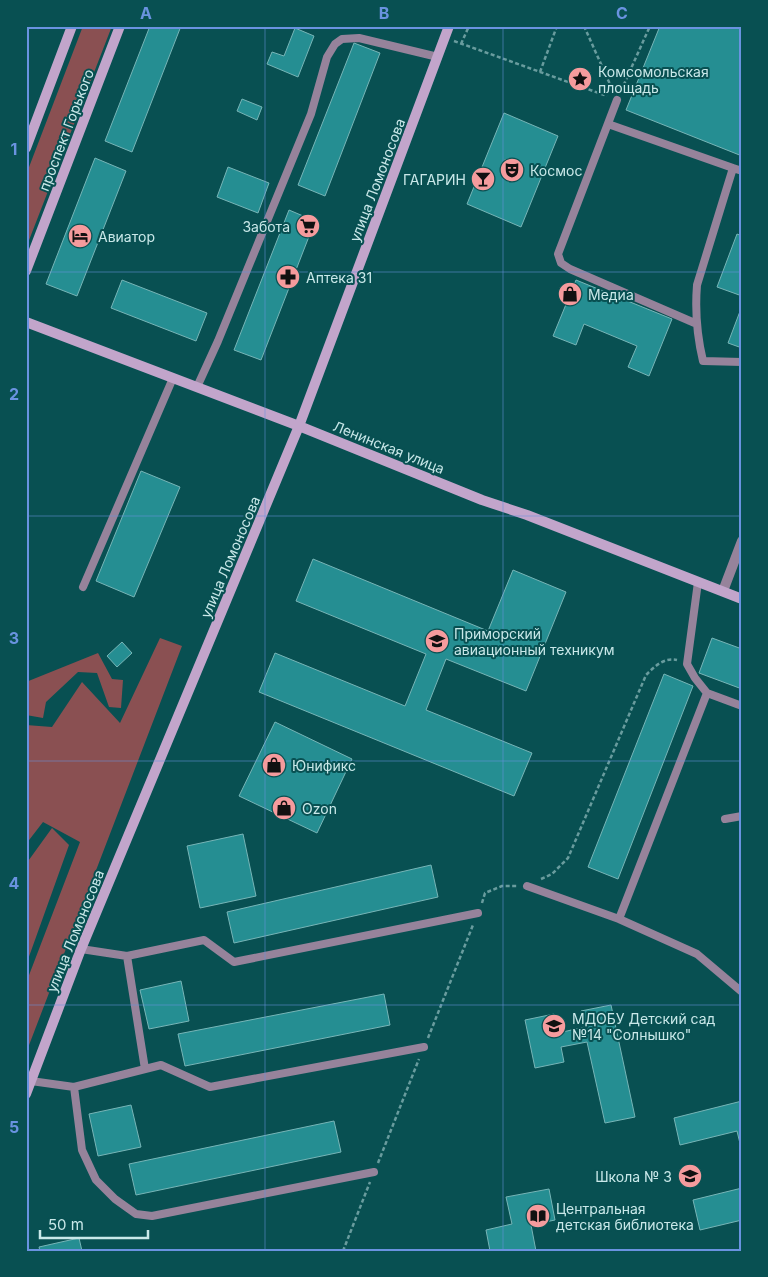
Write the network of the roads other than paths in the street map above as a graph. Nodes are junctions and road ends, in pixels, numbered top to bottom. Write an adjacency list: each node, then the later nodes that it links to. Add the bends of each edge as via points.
1 (72, 26): 7 (main road)
2 (120, 26): 10 (main road, проспект Горького)
3 (449, 26): 4 (main road, улица Ломоносова)
4 (438, 57): 15 (lane, via 359,38 342,39 335,44 311,114); 16 (main road, улица Ломоносова)
5 (618, 100): 6 (lane)
6 (608, 124): 8 (lane); 12 (lane, via 558,254 561,263)
7 (26, 148)
8 (732, 168): 9 (lane); 12 (lane, via 697,285)
9 (742, 172)
10 (26, 271)
11 (26, 322): 14 (main road, Ленинская улица)
12 (697, 324): 13 (lane, via 703,361)
13 (742, 362)
14 (173, 378): 15 (main road, Ленинская улица); 19 (lane)
15 (197, 388): 16 (main road, Ленинская улица)
16 (299, 426): 18 (main road, Ленинская улица); 29 (main road, улица Ломоносова)
17 (742, 540): 20 (street)
18 (698, 582): 20 (main road, Ленинская улица); 22 (lane, via 687,664)
19 (83, 587)
20 (723, 591): 21 (main road, Ленинская улица)
21 (742, 599)
22 (707, 693): 23 (lane); 28 (lane)
23 (742, 706)
24 (742, 816): 25 (lane)
25 (725, 819)
26 (527, 886): 28 (lane)
27 (478, 914): 30 (lane, via 234,962 204,940)
28 (619, 919): 31 (lane, via 697,954)
29 (82, 950): 30 (lane); 34 (main road, улица Ломоносова)
30 (127, 956): 33 (lane)
31 (742, 992)
32 (424, 1046): 33 (lane, via 210,1087 161,1065)
33 (145, 1069): 35 (lane)
34 (31, 1081): 35 (lane); 36 (main road, улица Ломоносова)
35 (74, 1088): 37 (lane, via 82,1150 96,1180 136,1214 152,1216)
36 (26, 1094)
37 (374, 1172)

